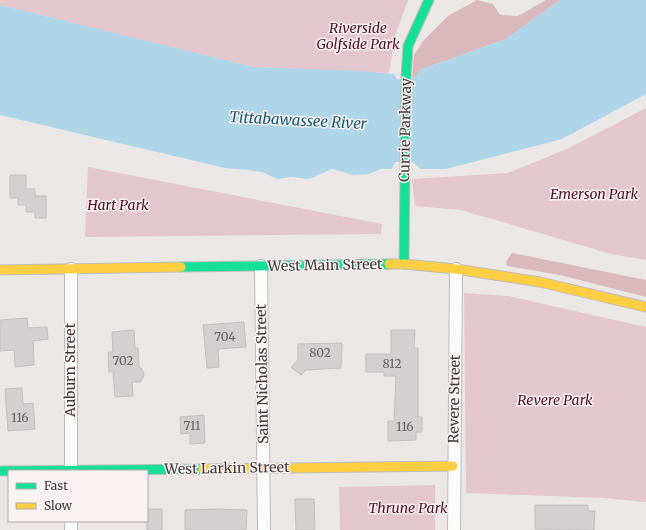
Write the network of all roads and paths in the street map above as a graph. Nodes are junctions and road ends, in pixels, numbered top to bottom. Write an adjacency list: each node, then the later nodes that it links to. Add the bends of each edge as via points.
1 (429, 0): 2 (street, Currie Parkway, via 408,46)
2 (404, 264): 3 (street, West Main Street); 5 (street, West Main Street)
3 (261, 266): 4 (street, West Main Street); 9 (street, Saint Nicholas Street)
4 (71, 269): 6 (street, West Main Street); 10 (street, Auburn Street)
5 (456, 269): 7 (street, West Main Street, via 540,282); 8 (street, Revere Street)
6 (0, 270)
7 (646, 308)
8 (453, 466): 9 (street, West Larkin Street); 13 (street, Revere Street)
9 (264, 468): 11 (street, West Larkin Street); 12 (street, Saint Nicholas Street)
10 (71, 470)
11 (135, 470)
12 (264, 530)
13 (454, 530)

